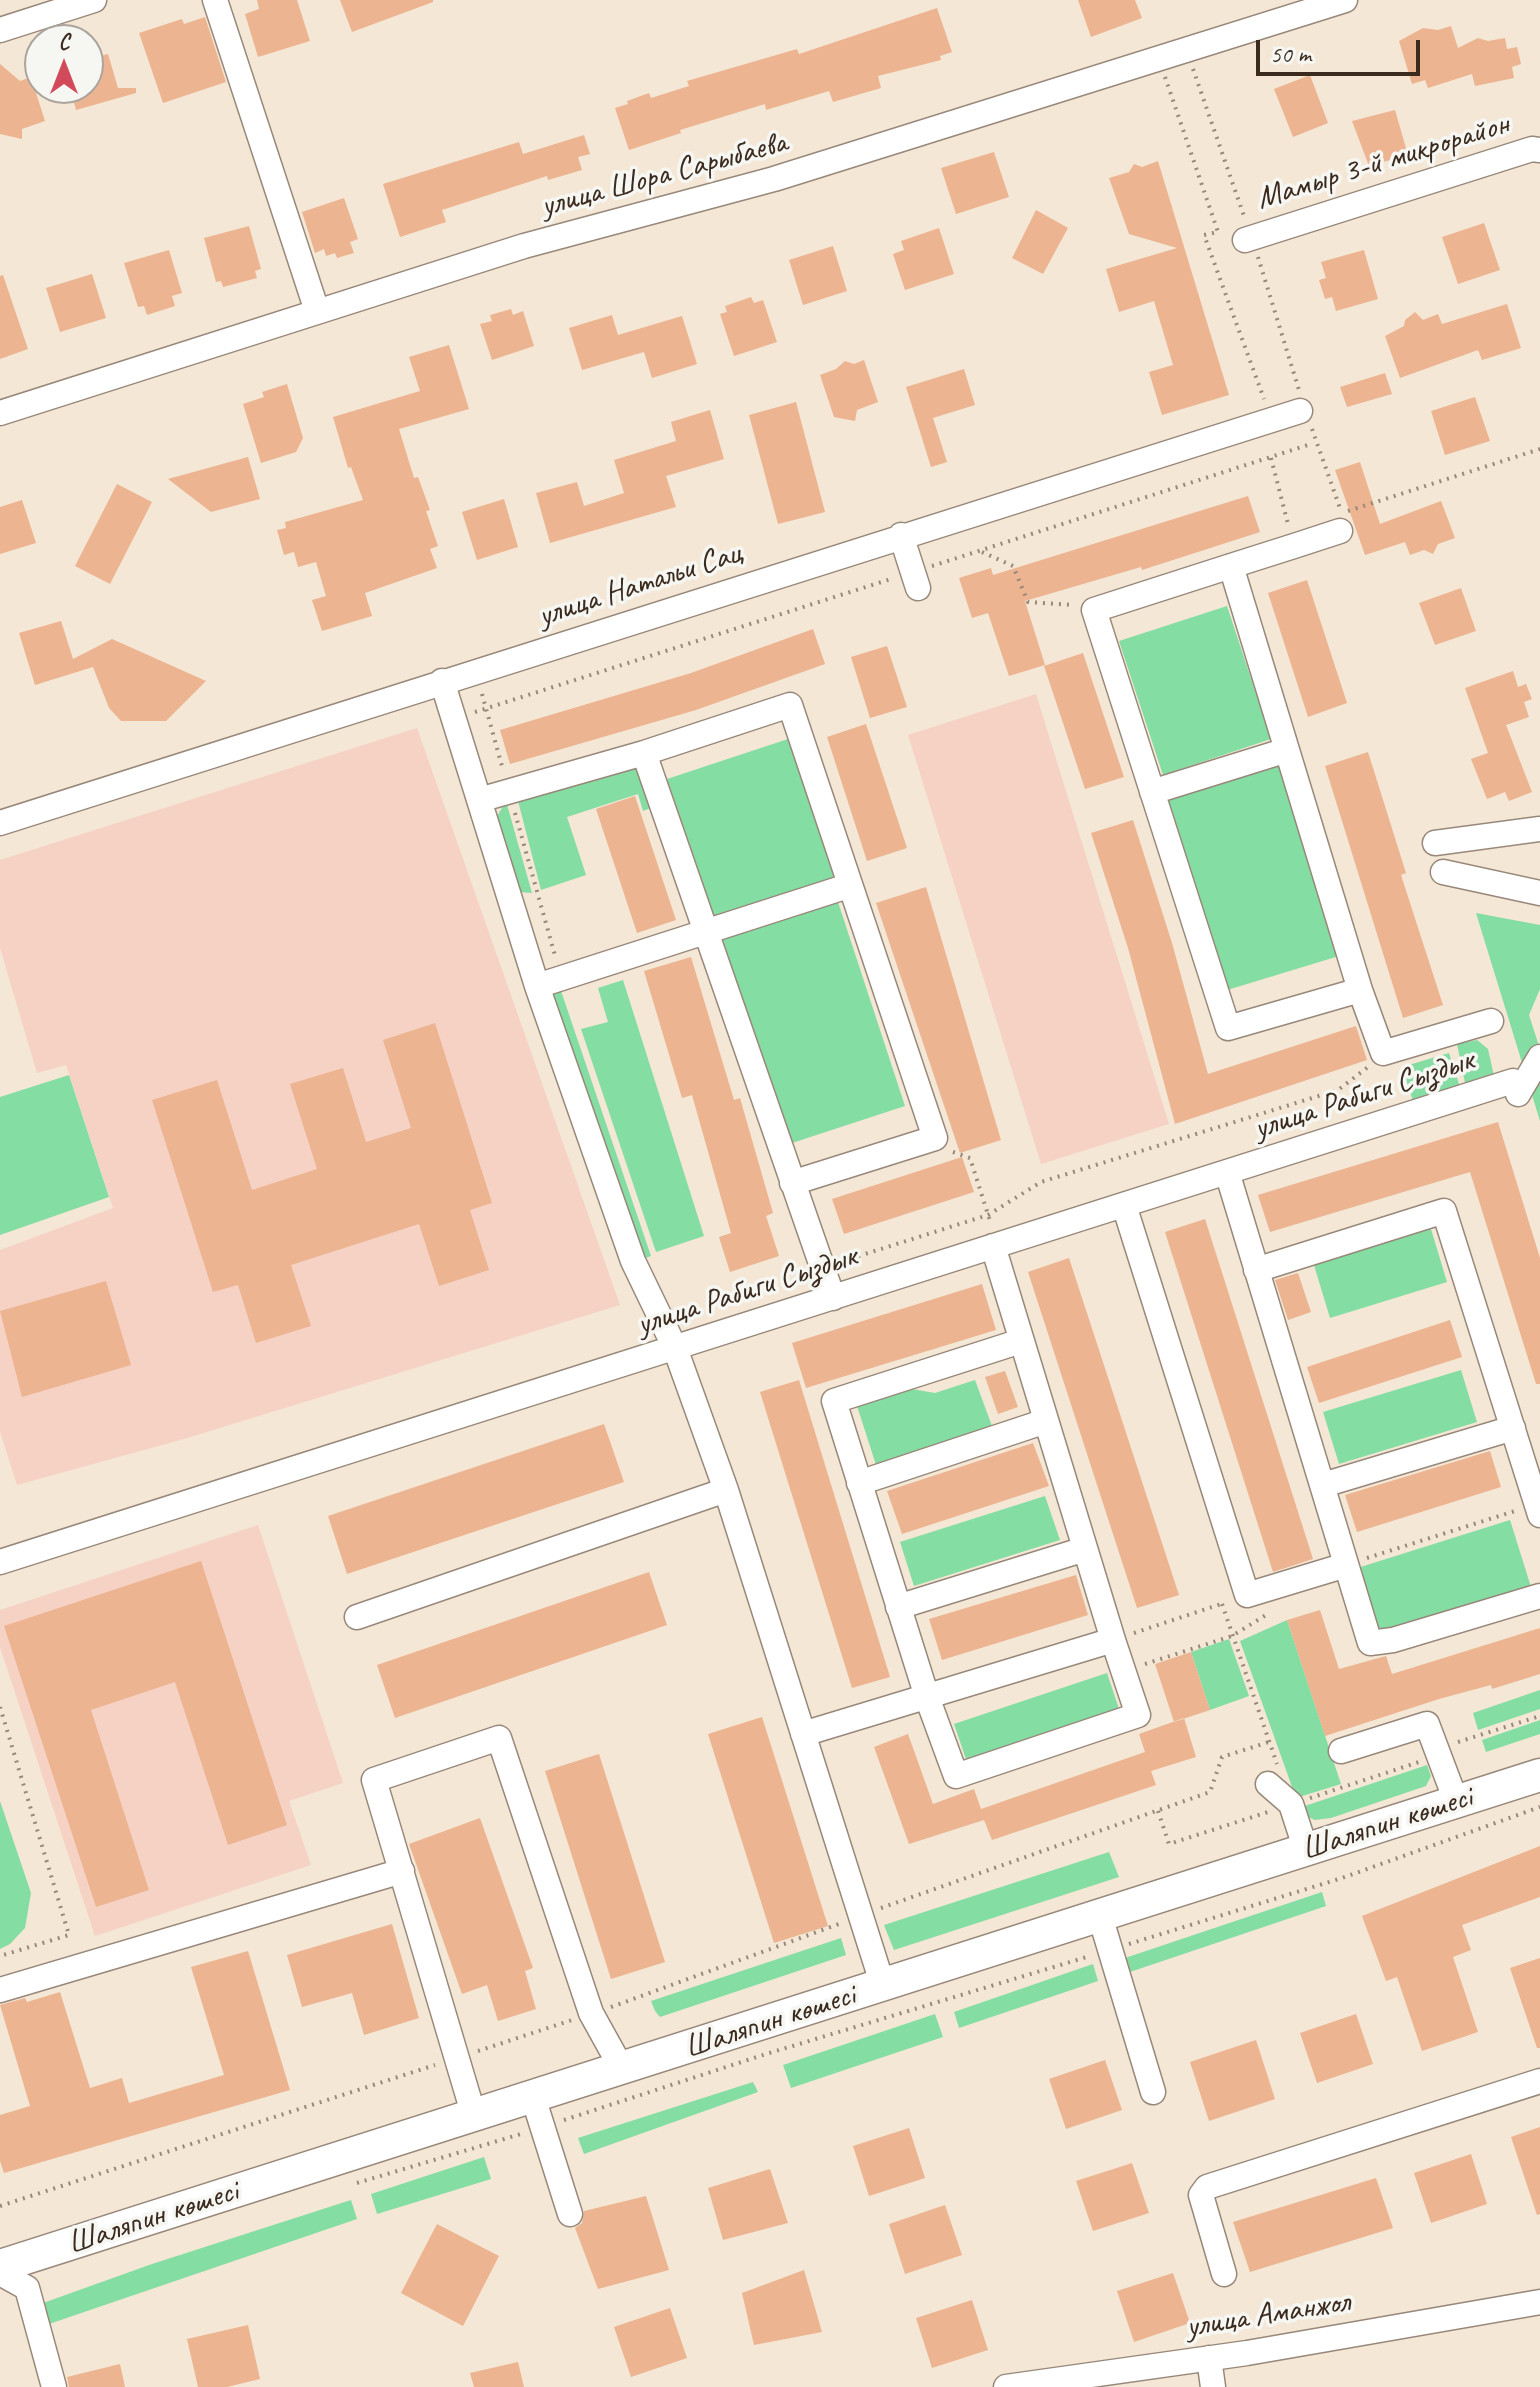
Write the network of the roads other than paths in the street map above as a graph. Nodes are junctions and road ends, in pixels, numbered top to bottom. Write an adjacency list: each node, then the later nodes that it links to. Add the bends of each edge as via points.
1 (94, 0): 4 (street)
2 (215, 0): 7 (street)
3 (1345, 0): 7 (street, улица Шора Сарыбаева, via 774,179 524,246)
4 (0, 30)
5 (1540, 150): 6 (street, Мамыр 3-й микрорайон)
6 (1248, 238)
7 (317, 311): 9 (street, улица Шора Сарыбаева)
8 (1303, 408): 11 (street, улица Натальи Сац)
9 (0, 413)
10 (1339, 520): 12 (street, via 1294,546)
11 (901, 535): 13 (street); 14 (street, улица Натальи Сац)
12 (1231, 566): 15 (street); 17 (street, via 1094,610)
13 (916, 580)
14 (442, 681): 18 (street); 19 (street, улица Натальи Сац)
15 (1287, 750): 17 (street); 27 (street)
16 (644, 753): 18 (street); 23 (street, via 790,705); 25 (street)
17 (1152, 792): 27 (street, via 1228,1028)
18 (479, 800): 26 (street)
19 (0, 823)
20 (1540, 829): 21 (street)
21 (1435, 843)
22 (1443, 872): 24 (street)
23 (848, 886): 25 (street); 31 (street, via 935,1138)
24 (1540, 893)
25 (708, 933): 26 (street); 31 (street)
26 (537, 986): 37 (street, via 633,1261)
27 (1360, 990): 28 (street, via 1383,1053)
28 (1491, 1021)
29 (1540, 1057): 30 (street, улица Рабиги Сыздык, via 1515,1088)
30 (1227, 1172): 32 (street, улица Рабиги Сыздык); 34 (street)
31 (792, 1183): 35 (street)
32 (1124, 1205): 33 (street, улица Рабиги Сыздык); 46 (street, via 1247,1595)
33 (996, 1246): 35 (street, улица Рабиги Сыздык); 36 (street)
34 (1256, 1270): 39 (street, via 1444,1211); 41 (street)
35 (833, 1298): 37 (street, улица Рабиги Сыздык)
36 (1021, 1341): 38 (street); 40 (street, via 834,1401)
37 (675, 1348): 42 (street); 45 (street, улица Рабиги Сыздык)
38 (1046, 1421): 40 (street); 44 (street)
39 (1513, 1428): 41 (street); 43 (street)
40 (859, 1483): 48 (street)
41 (1323, 1485): 46 (street)
42 (726, 1490): 49 (street); 52 (street)
43 (1539, 1507)
44 (1085, 1549): 48 (street); 50 (street)
45 (0, 1562)
46 (1346, 1565): 47 (street, via 1370,1643)
47 (1540, 1596)
48 (898, 1607): 51 (street)
49 (357, 1617)
50 (1113, 1640): 51 (street); 51 (street, via 1138,1715 956,1776)
51 (927, 1697): 52 (street)
52 (803, 1734): 60 (street)
53 (1341, 1751): 56 (street, via 1427,1724)
54 (1540, 1775): 56 (main road, Шаляпин көшесі)
55 (1273, 1776): 57 (street, via 1291,1804)
56 (1456, 1801): 57 (main road, Шаляпин көшесі)
57 (1306, 1850): 59 (main road, Шаляпин көшесі)
58 (402, 1871): 61 (street); 62 (street, via 374,1780 499,1738 591,2013); 66 (street)
59 (1100, 1916): 60 (main road, Шаляпин көшесі); 64 (street)
60 (883, 1986): 62 (main road, Шаляпин көшесі)
61 (0, 1990)
62 (622, 2069): 65 (main road, Шаляпин көшесі)
63 (1540, 2081): 70 (street, via 1207,2187 1201,2195)
64 (1153, 2092)
65 (533, 2097): 66 (main road, Шаляпин көшесі); 67 (street)
66 (474, 2116): 68 (main road, Шаляпин көшесі)
67 (570, 2214)
68 (0, 2266)
69 (0, 2273): 73 (street, via 27,2288)
70 (1224, 2274)
71 (1540, 2302): 72 (street, улица Аманжол)
72 (1209, 2358): 74 (street, улица Аманжол); 75 (street)
73 (54, 2387)
74 (1006, 2387)
75 (1213, 2387)

